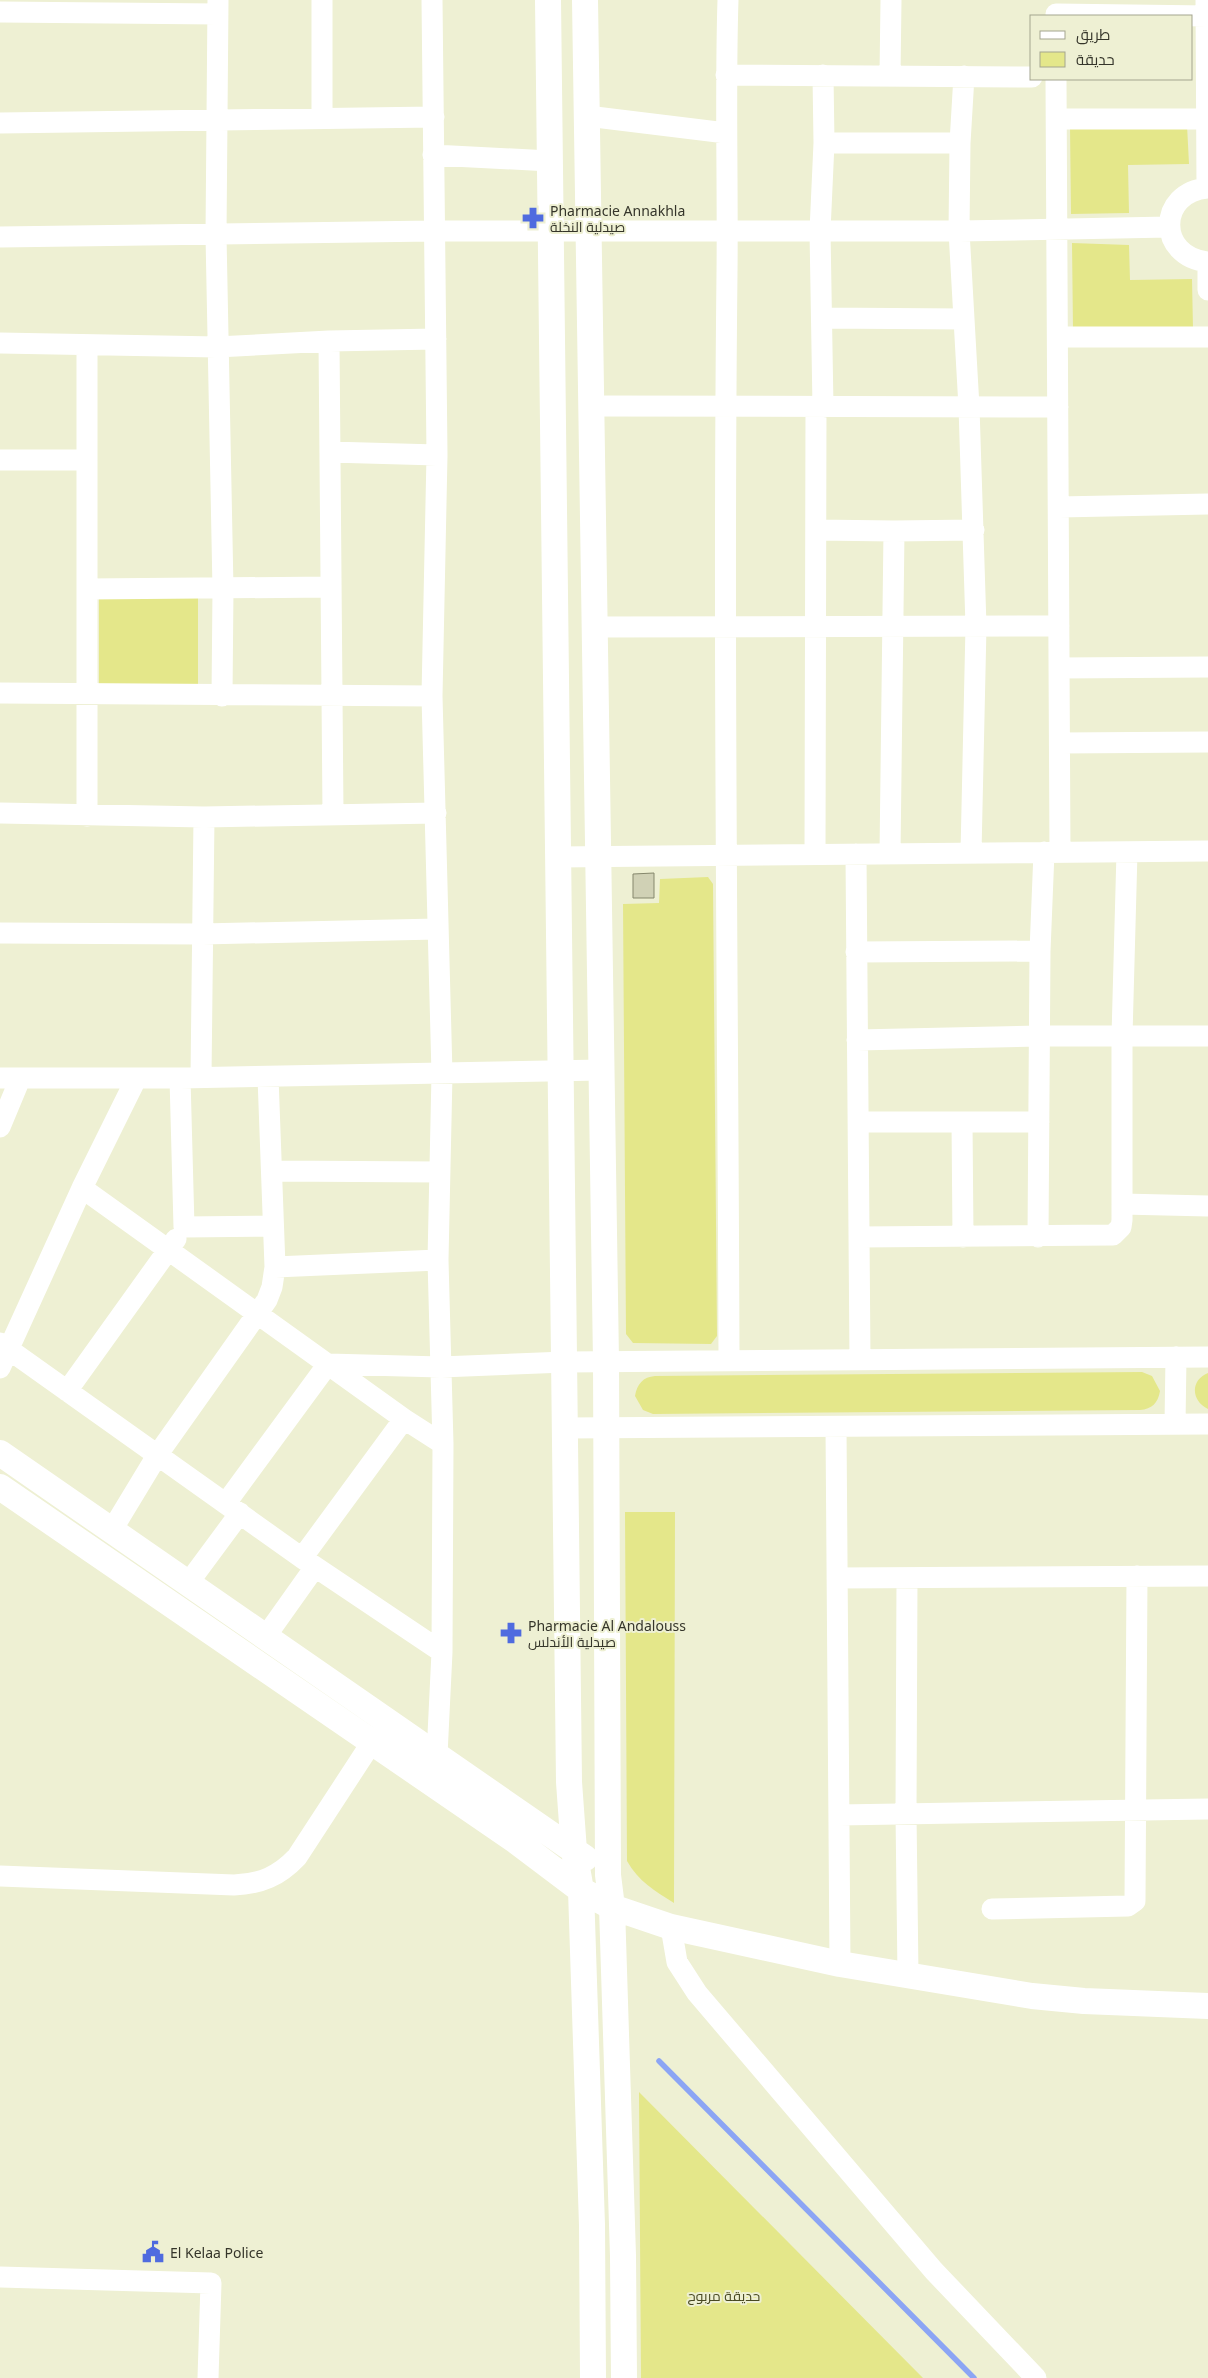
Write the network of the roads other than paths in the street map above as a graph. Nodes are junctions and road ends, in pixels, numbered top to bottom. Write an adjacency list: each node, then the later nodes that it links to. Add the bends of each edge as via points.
1 (322, 0): 18 (street)
2 (432, 0): 19 (street)
3 (548, 0): 28 (main road)
4 (585, 0): 17 (main road)
5 (728, 0): 11 (street)
6 (891, 0): 13 (street)
7 (218, 7): 10 (street); 20 (street)
8 (1056, 10): 9 (street)
9 (1206, 11): 22 (street)
10 (0, 12)
11 (726, 75): 12 (street); 24 (street)
12 (823, 76): 13 (street); 25 (street)
13 (890, 76): 14 (street)
14 (964, 76): 15 (street); 26 (street)
15 (1030, 77)
16 (1056, 80): 21 (street)
17 (587, 116): 24 (street); 37 (main road)
18 (322, 117): 19 (street); 20 (street)
19 (434, 117): 27 (street)
20 (219, 118): 23 (street); 38 (street)
21 (1057, 118): 22 (street); 31 (street)
22 (1207, 119): 29 (street)
23 (0, 123)
24 (726, 133): 33 (street)
25 (824, 143): 26 (street); 34 (street)
26 (960, 143): 35 (street)
27 (433, 155): 28 (street); 32 (street)
28 (550, 161): 36 (main road)
29 (1208, 188): 30 (street, via 1184,195 1171,215)
30 (1170, 227): 31 (street); 40 (street, via 1178,248 1196,261)
31 (1057, 230): 35 (street); 44 (street)
32 (433, 231): 36 (street); 38 (street); 46 (street)
33 (727, 231): 34 (street); 37 (street); 52 (street)
34 (820, 231): 35 (street); 42 (street)
35 (959, 231): 43 (street)
36 (551, 232): 37 (street); 96 (main road)
37 (588, 232): 51 (main road)
38 (216, 236): 39 (street); 50 (street)
39 (0, 237)
40 (1208, 262): 41 (street)
41 (1208, 290)
42 (822, 318): 43 (street); 53 (street)
43 (963, 319): 54 (street)
44 (1058, 337): 45 (street); 55 (street)
45 (1208, 337)
46 (436, 339): 47 (street); 57 (street)
47 (329, 341): 50 (street); 56 (street)
48 (0, 343): 49 (street)
49 (87, 345): 50 (street); 59 (street)
50 (217, 347): 67 (street)
51 (591, 406): 52 (street); 73 (main road)
52 (726, 407): 53 (street); 68 (street)
53 (820, 407): 54 (street); 62 (street)
54 (969, 407): 55 (street); 63 (street)
55 (1058, 407): 61 (street)
56 (330, 452): 57 (street); 65 (street)
57 (437, 455): 79 (street)
58 (0, 460): 59 (street)
59 (87, 460): 66 (street)
60 (1208, 504): 61 (street)
61 (1059, 507): 72 (street)
62 (817, 530): 64 (street); 69 (street)
63 (974, 530): 64 (street); 71 (street)
64 (894, 531): 70 (street)
65 (331, 587): 67 (street); 80 (street)
66 (88, 589): 67 (street); 77 (street)
67 (222, 589): 78 (street)
68 (726, 626): 69 (street); 73 (street); 95 (street)
69 (815, 626): 70 (street); 94 (street)
70 (894, 626): 71 (street); 93 (street)
71 (976, 626): 72 (street); 91 (street)
72 (1060, 626): 75 (street)
73 (594, 627): 97 (main road)
74 (1208, 667): 75 (street)
75 (1060, 668): 82 (street)
76 (0, 693): 77 (street)
77 (89, 694): 78 (street); 86 (street)
78 (222, 696): 80 (street)
79 (432, 696): 80 (street); 84 (street)
80 (332, 697): 85 (street)
81 (1208, 742): 82 (street)
82 (1060, 743): 89 (street)
83 (0, 813): 86 (street)
84 (436, 813): 85 (street); 98 (street)
85 (333, 814): 87 (street)
86 (87, 816): 87 (street)
87 (204, 817): 100 (street)
88 (1208, 851): 90 (street)
89 (1052, 852): 90 (street); 91 (street); 101 (street)
90 (1127, 852): 104 (street)
91 (970, 853): 93 (street)
92 (856, 854): 93 (street); 94 (street); 102 (street)
93 (890, 854)
94 (815, 855): 95 (street)
95 (727, 856): 97 (street); 135 (street)
96 (558, 857): 97 (street); 108 (main road)
97 (597, 857): 107 (main road)
98 (437, 929): 100 (street); 109 (street)
99 (0, 933): 100 (street)
100 (202, 934): 112 (street)
101 (1040, 951): 102 (street); 103 (street)
102 (856, 952): 106 (street)
103 (1039, 1036): 104 (street); 106 (street); 116 (street)
104 (1122, 1036): 105 (street); 121 (street)
105 (1208, 1036)
106 (857, 1040): 114 (street)
107 (602, 1070): 108 (street); 137 (main road)
108 (562, 1071): 109 (street); 138 (main road)
109 (442, 1074): 110 (street); 119 (street)
110 (268, 1077): 112 (street); 118 (street)
111 (10, 1078): 113 (street); 117 (street)
112 (191, 1078): 113 (street); 124 (street)
113 (136, 1079): 120 (street)
114 (858, 1122): 115 (street); 125 (street)
115 (962, 1122): 116 (street); 126 (street)
116 (1038, 1122): 127 (street)
117 (0, 1127)
118 (272, 1171): 119 (street); 123 (street)
119 (440, 1172): 129 (street)
120 (82, 1188): 128 (street); 132 (street)
121 (1122, 1204): 122 (street); 127 (street, via 1121,1227 1113,1235)
122 (1208, 1206)
123 (273, 1226): 124 (street); 130 (street)
124 (184, 1227): 128 (street)
125 (859, 1237): 126 (street); 136 (street)
126 (963, 1237): 127 (street)
127 (1038, 1237)
128 (168, 1251): 131 (street); 141 (street)
129 (438, 1260): 130 (street); 140 (street)
130 (275, 1267): 131 (street, via 272,1287)
131 (257, 1314): 139 (street); 150 (street)
132 (3, 1354): 141 (street)
133 (1208, 1357): 134 (street)
134 (1176, 1358): 136 (street); 143 (street)
135 (729, 1360): 136 (street); 137 (street)
136 (860, 1360)
137 (606, 1361): 138 (street); 147 (main road)
138 (565, 1362): 140 (street); 146 (main road)
139 (328, 1364): 140 (street); 142 (street); 152 (street)
140 (441, 1367): 148 (street)
141 (67, 1391): 150 (street)
142 (404, 1419): 148 (street); 154 (street)
143 (1175, 1424): 144 (street); 145 (street)
144 (1208, 1424)
145 (836, 1427): 147 (street); 157 (street)
146 (566, 1428): 147 (street); 164 (main road)
147 (605, 1428): 171 (main road)
148 (443, 1444): 161 (street)
149 (0, 1453): 153 (main road)
150 (158, 1454): 152 (street); 153 (street)
151 (0, 1487): 162 (main road)
152 (233, 1508): 154 (street); 159 (street)
153 (112, 1530): 159 (main road)
154 (309, 1563): 160 (street); 161 (street)
155 (1137, 1576): 156 (street); 158 (street); 166 (street)
156 (1208, 1576)
157 (838, 1578): 158 (street); 168 (street)
158 (907, 1578): 167 (street)
159 (189, 1582): 160 (main road)
160 (266, 1636): 163 (main road)
161 (442, 1652): 163 (street)
162 (372, 1742): 172 (street, via 297,1857 281,1872 262,1882 234,1885); 173 (main road, via 516,1840)
163 (437, 1754): 169 (main road)
164 (569, 1782): 169 (main road, via 559,1802); 170 (main road)
165 (1208, 1809): 166 (street)
166 (1136, 1811): 167 (street); 175 (street, via 1137,1897 1134,1904)
167 (906, 1813): 168 (street); 178 (street)
168 (839, 1815): 177 (street)
169 (526, 1818): 170 (main road)
170 (574, 1851): 171 (main road); 173 (main road)
171 (608, 1875): 174 (main road); 176 (main road)
172 (0, 1876)
173 (581, 1890): 174 (main road); 182 (main road, via 592,2225)
174 (612, 1907): 176 (main road); 183 (main road)
175 (992, 1910)
176 (661, 1923): 177 (main road); 184 (street, via 677,1962 697,1993 934,2271)
177 (840, 1964): 178 (main road)
178 (908, 1976): 179 (main road, via 1032,1996)
179 (1208, 2006)
180 (0, 2277): 181 (street, via 211,2283)
181 (208, 2378)
182 (593, 2378)
183 (624, 2378)
184 (1036, 2378)

